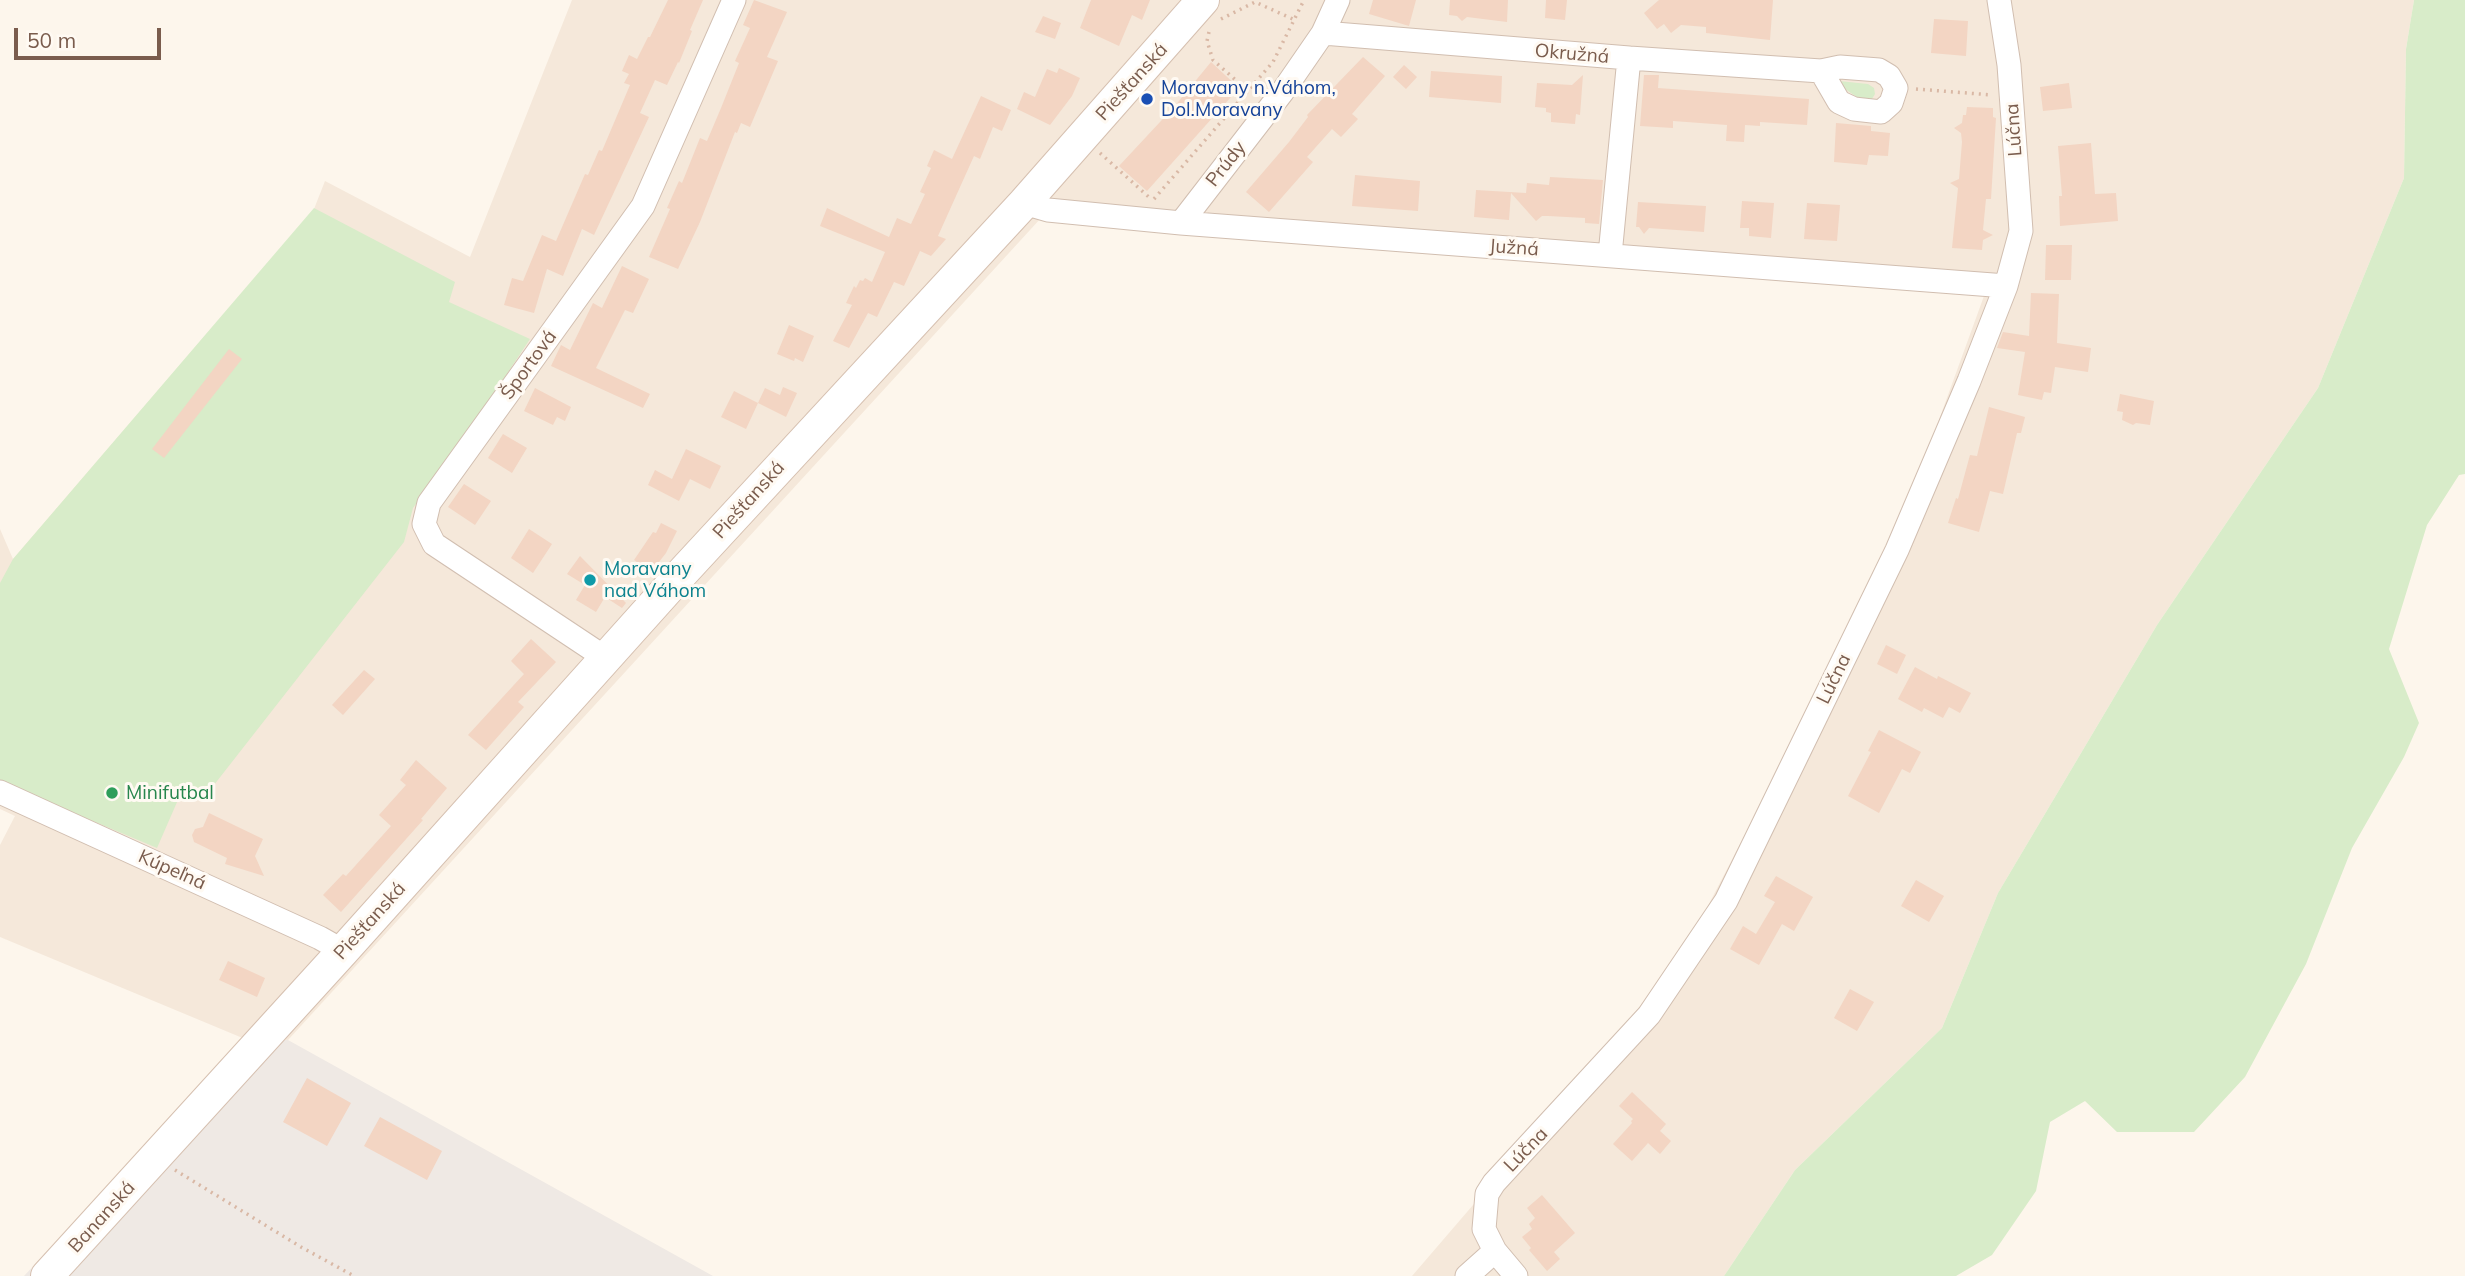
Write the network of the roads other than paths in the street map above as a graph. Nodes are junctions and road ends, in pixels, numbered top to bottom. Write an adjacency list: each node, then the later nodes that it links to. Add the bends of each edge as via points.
1 (734, 0): 12 (street, Športová, via 643,206 429,503 424,524 434,544)
2 (1338, 0): 5 (street, Prúdy)
3 (1999, 0): 11 (street, Lúčna, via 2010,65 2021,231)
4 (1209, 17): 8 (main road, Piešťanská)
5 (1324, 33): 6 (street, Okružná); 9 (street, Prúdy)
6 (1629, 58): 7 (street, Okružná); 10 (street)
7 (1821, 71): 7 (street, Okružná, via 1839,102 1854,110 1881,112 1891,103 1896,88 1889,76 1879,71 1840,67)
8 (1024, 203): 9 (street, Južná, via 1048,210); 12 (main road, Piešťanská)
9 (1181, 223): 10 (street, Južná)
10 (1610, 255): 11 (street, Južná)
11 (2006, 286): 16 (street, Lúčna, via 1897,550 1726,901 1649,1016 1493,1183 1487,1194 1484,1229)
12 (607, 659): 14 (main road, Piešťanská)
13 (0, 792): 14 (street, Kúpeľná)
14 (343, 951): 15 (main road, Piešťanská)
15 (156, 1157): 17 (main road, Bananská)
16 (1495, 1251): 18 (street); 19 (street, Lúčna)
17 (47, 1276)
18 (1467, 1276)
19 (1516, 1276)

